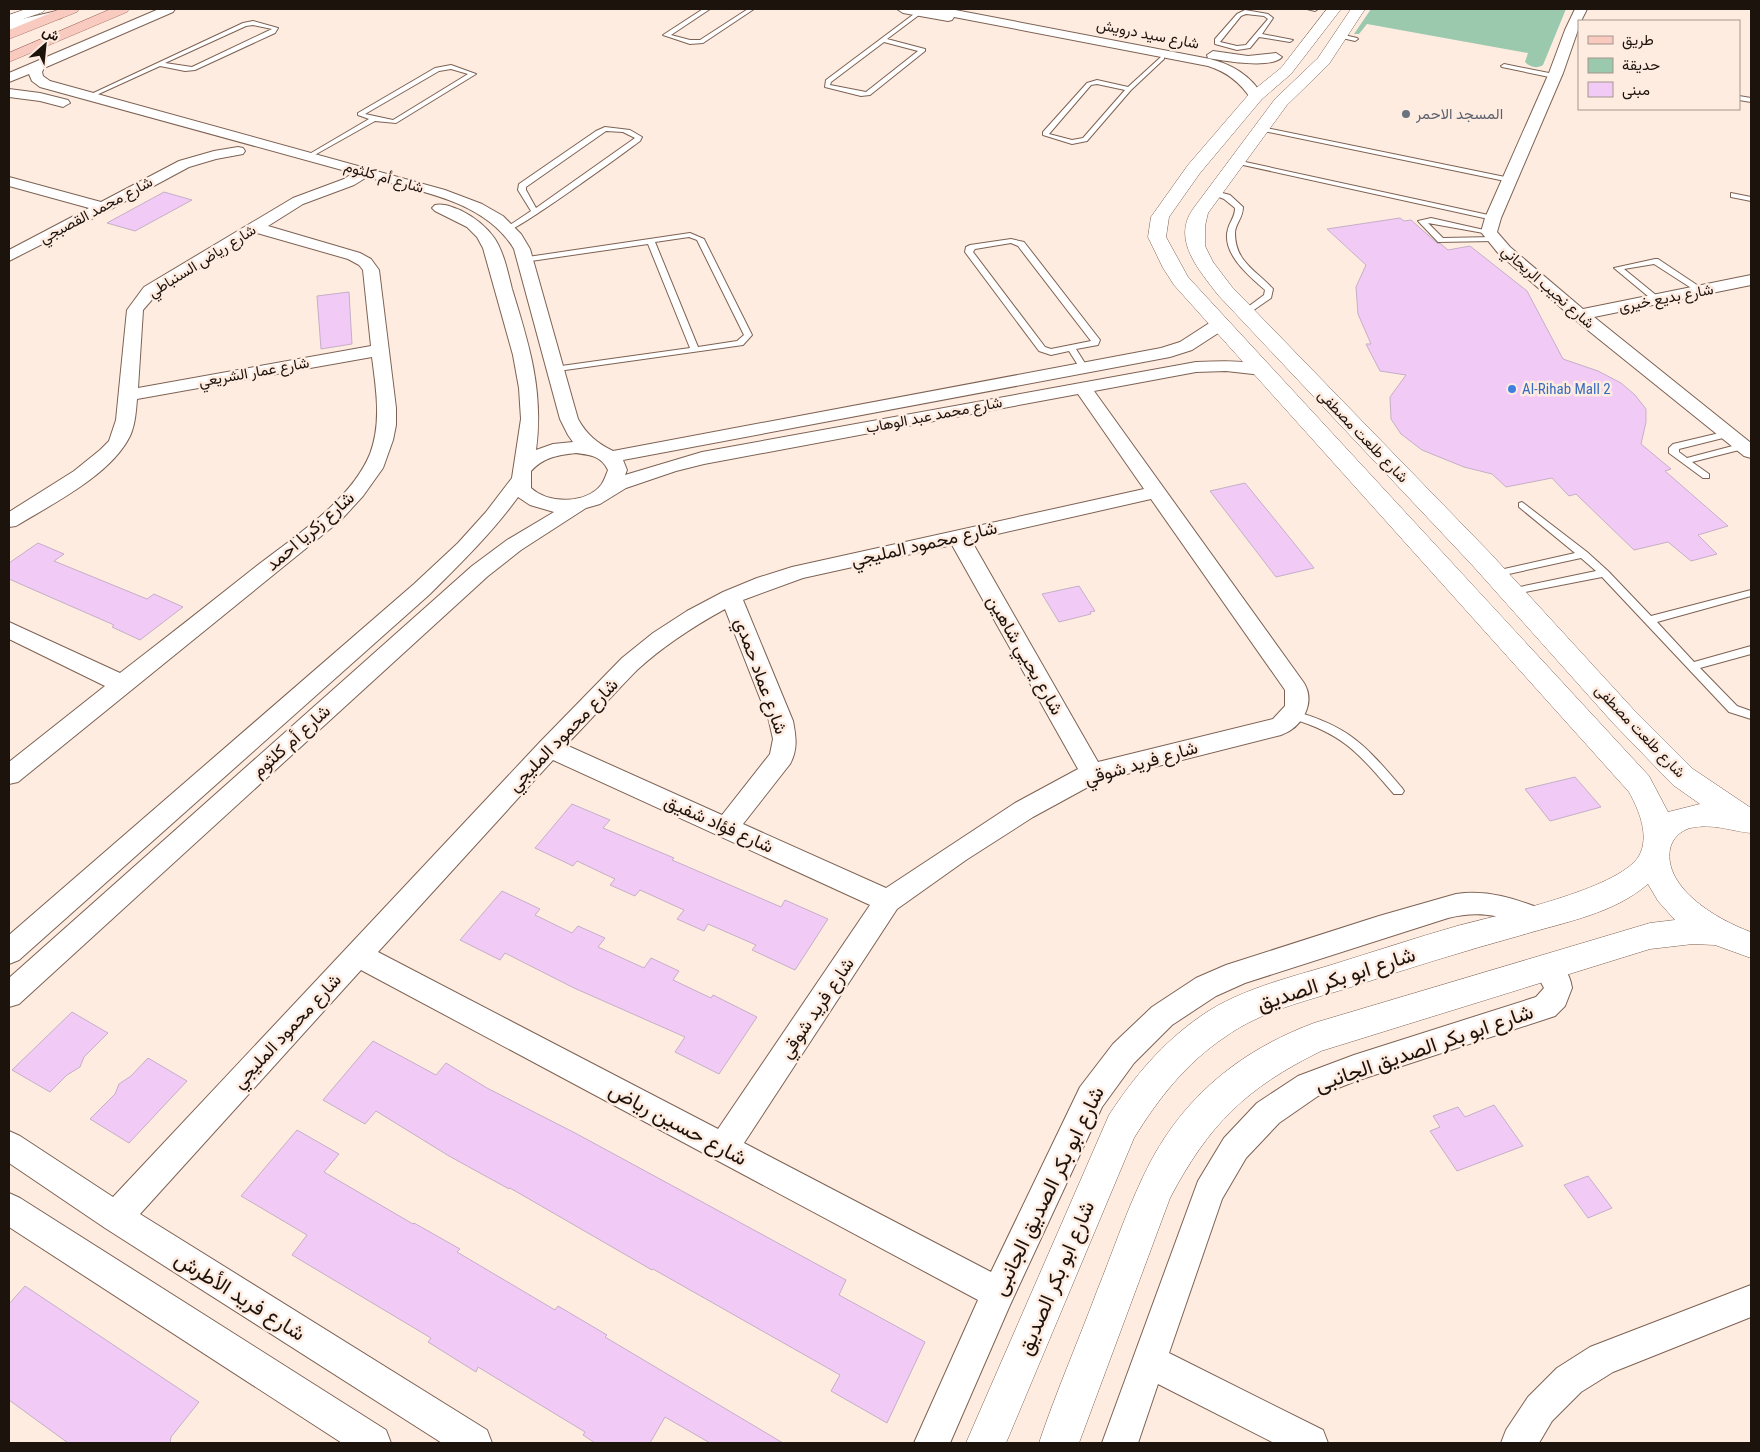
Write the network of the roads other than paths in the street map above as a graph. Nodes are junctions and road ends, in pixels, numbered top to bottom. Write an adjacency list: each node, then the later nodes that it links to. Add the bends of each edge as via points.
1 (38, 9): 16 (street)
2 (72, 9): 15 (main road)
3 (122, 9): 23 (main road)
4 (169, 9): 26 (street)
5 (707, 9): 6 (lane, via 666,36 701,42)
6 (751, 9)
7 (903, 9): 14 (street)
8 (933, 9): 25 (street, شارع سيد درويش)
9 (964, 9): 22 (street, شارع سيد درويش, via 1233,58 1256,60)
10 (1319, 9): 18 (street); 33 (street, شارع طلعت مصطفى, via 1286,70)
11 (1358, 9): 36 (street, شارع طلعت مصطفى, via 1348,38 1293,89)
12 (1581, 9): 29 (street)
13 (1243, 11): 20 (lane, via 1270,18); 20 (lane, via 1217,43 1245,48)
14 (920, 12): 21 (lane); 24 (street)
15 (57, 15): 17 (street); 19 (main road)
16 (9, 20)
17 (9, 26)
18 (1296, 33): 20 (lane); 22 (street)
19 (9, 35)
20 (1258, 35)
21 (883, 40): 21 (lane, via 828,81 827,86 868,94 923,50)
22 (1276, 57): 33 (street, via 1257,77)
23 (9, 58)
24 (1162, 58): 25 (street, via 1184,63); 31 (lane)
25 (1210, 63): 33 (street, شارع سيد درويش, via 1227,69)
26 (39, 64): 30 (street); 34 (street, شارع أم كلثوم, via 35,72 45,84)
27 (160, 64): 27 (lane, via 246,24 275,28 273,32 200,66 185,69); 34 (lane)
28 (1504, 66): 29 (lane)
29 (1554, 76): 46 (street)
30 (9, 78)
31 (1129, 90): 31 (lane, via 1084,140 1072,142 1044,133 1089,84 1097,82)
32 (9, 93): 38 (street, شارع أم كلثوم, via 40,97)
33 (1260, 93): 43 (street, شارع طلعت مصطفى)
34 (90, 96): 39 (street, شارع أم كلثوم)
35 (374, 120): 35 (lane, via 394,122 473,74 451,67 437,69 360,114); 39 (lane)
36 (1261, 128): 45 (street, شارع طلعت مصطفى); 46 (lane)
37 (202, 144): 40 (street, شارع محمد القصبجي)
38 (238, 151): 40 (street, شارع محمد القصبجي); 44 (street, شارع أم كلثوم)
39 (309, 156): 41 (street, شارع أم كلثوم)
40 (184, 164): 52 (street, شارع محمد القصبجي)
41 (337, 164): 42 (street, شارع أم كلثوم); 44 (street)
42 (366, 172): 48 (street, شارع رياض السنباطي); 55 (street, شارع أم كلثوم, via 469,202 492,214)
43 (1192, 172): 45 (street); 65 (street, شارع طلعت مصطفى, via 1160,217 1157,237 1172,268)
44 (318, 177): 48 (street, شارع أم كلثوم); 51 (street, شارع رياض السنباطي)
45 (1225, 177): 56 (lane); 63 (street, شارع طلعت مصطفى, via 1199,213 1194,239 1208,269); 63 (lane, via 1227,197 1238,208 1239,215 1231,230 1233,249 1245,268 1269,289 1268,296)
46 (1510, 180): 56 (street)
47 (9, 181): 52 (street)
48 (349, 182): 51 (street, شارع رياض السنباطي); 77 (street, شارع أم كلثوم, via 449,211 472,223 487,239 507,297 528,385 530,425)
49 (1734, 195): 50 (lane)
50 (1751, 198)
51 (298, 201): 54 (street, شارع رياض السنباطي)
52 (104, 206): 58 (street, شارع محمد القصبجي)
53 (535, 212): 53 (lane, via 638,140 639,137 613,128 598,132 526,182 522,190); 55 (lane)
54 (255, 227): 67 (street, شارع زكريا احمد, via 354,256 364,262 371,270); 72 (street, شارع رياض السنباطي, via 162,283 140,300 135,310)
55 (510, 229): 59 (street, شارع أم كلثوم, via 522,249)
56 (1492, 230): 56 (lane, via 1431,220 1422,221 1441,240); 64 (street, شارع نجيب الريحاني, via 1504,250)
57 (651, 241): 59 (lane); 68 (lane); 68 (lane, via 690,235 700,239 748,335 740,343)
58 (9, 256)
59 (524, 260): 69 (street, شارع أم كلثوم)
60 (1751, 281): 61 (street, شارع بديع خيرى)
61 (1702, 291): 62 (street, شارع بديع خيرى); 62 (lane, via 1655,261 1618,268)
62 (1658, 300): 64 (street, شارع بديع خيرى)
63 (1245, 312): 87 (street, شارع طلعت مصطفى)
64 (1580, 316): 73 (street, شارع نجيب الريحاني)
65 (1220, 324): 70 (street, شارع طلعت مصطفى); 71 (street, شارع محمد عبد الوهاب, via 1186,346)
66 (1072, 349): 66 (lane, via 1093,344 1096,340 1021,244 1011,241 969,249 1042,349 1050,352); 71 (lane)
67 (380, 350): 72 (street, شارع عمار الشريعي); 95 (street, شارع زكريا احمد, via 387,428 372,471 356,493 334,515)
68 (695, 350): 69 (lane)
69 (554, 370): 75 (street, شارع أم كلثوم, via 569,420 578,435)
70 (1262, 370): 71 (street, شارع محمد عبد الوهاب, via 1196,367); 104 (street, شارع طلعت مصطفى, via 1639,784 1653,809)
71 (1083, 378): 75 (street, شارع محمد عبد الوهاب); 79 (street, شارع محمد عبد الوهاب, via 702,458); 80 (street)
72 (128, 395): 83 (street, شارع رياض السنباطي, via 124,430 116,445 94,465)
73 (1728, 434): 74 (street, شارع نجيب الريحاني); 76 (lane, via 1676,446 1674,453)
74 (1748, 449): 76 (lane)
75 (602, 452): 77 (street, via 567,446 554,449 542,454); 79 (street, via 616,464 618,472)
76 (1685, 461): 78 (lane)
77 (522, 475): 81 (street, via 522,490 541,503 555,506); 109 (street, شارع أم كلثوم, via 493,517 429,582)
78 (1706, 476)
79 (609, 489): 81 (street)
80 (1157, 492): 84 (street, شارع محمود المليجي); 96 (street, via 1296,689 1298,703)
81 (586, 502): 112 (street, شارع أم كلثوم, via 549,522 480,571)
82 (1522, 505): 85 (lane)
83 (9, 521)
84 (958, 536): 90 (street, شارع محمود المليجي, via 800,572); 99 (street, شارع يحيي شاهين)
85 (1583, 554): 86 (lane); 87 (lane)
86 (1604, 573): 88 (lane); 91 (lane)
87 (1495, 574): 88 (street, شارع طلعت مصطفى)
88 (1510, 592): 102 (street, شارع طلعت مصطفى, via 1683,777)
89 (1751, 593): 91 (lane)
90 (731, 597): 98 (street, شارع محمود المليجي, via 695,616 630,664); 103 (street, شارع عماد حمدي, via 781,721 785,739 781,757)
91 (1648, 621): 94 (lane)
92 (9, 630): 95 (street)
93 (1751, 650): 94 (lane)
94 (1692, 666): 97 (lane, via 1733,709)
95 (122, 684): 100 (street, شارع زكريا احمد)
96 (1294, 715): 99 (street, شارع فريد شوقي, via 1281,726); 101 (lane, via 1317,720 1354,742)
97 (1751, 715)
98 (549, 748): 103 (street, شارع فؤاد شفيق); 110 (street, شارع محمود المليجي)
99 (1092, 773): 105 (street, شارع فريد شوقي, via 956,852)
100 (9, 775)
101 (1398, 791)
102 (1751, 822): 104 (street, شارع ابو بكر الصديق, via 1704,814 1685,817 1669,824)
103 (727, 828): 105 (street, شارع فؤاد شفيق)
104 (1656, 847): 106 (street, شارع ابو بكر الصديق, via 1642,872 1613,894); 107 (street, شارع طلعت مصطفى, via 1660,878 1673,898 1693,917)
105 (888, 901): 114 (street, شارع فريد شوقي)
106 (1535, 918): 117 (street, شارع ابو بكر الصديق الجانبى, via 1509,908 1481,903 1453,906 1227,978 1192,994 1134,1041 1109,1069 1091,1097); 123 (street, شارع ابو بكر الصديق, via 1264,999 1213,1026 1168,1064 1142,1093 1121,1127)
107 (1717, 932): 108 (street); 111 (street, via 1650,936)
108 (1751, 945)
109 (9, 952)
110 (358, 955): 114 (street, شارع حسين رياض); 116 (street, شارع محمود المليجي)
111 (1547, 967): 119 (street, شارع ابو بكر الصديق الجانبى, via 1555,977 1558,990 1555,1000 1545,1007 1354,1068 1308,1086 1268,1113 1235,1148 1209,1192); 124 (street, via 1314,1038 1278,1054 1246,1074 1216,1100 1192,1126 1155,1190)
112 (9, 996)
113 (9, 1146): 116 (street, شارع فريد الأطرش)
114 (724, 1148): 117 (street, شارع حسين رياض)
115 (9, 1209): 120 (street)
116 (116, 1217): 121 (street, شارع فريد الأطرش)
117 (998, 1293): 122 (street, شارع ابو بكر الصديق الجانبى)
118 (1749, 1306): 127 (street, via 1602,1359 1569,1380 1540,1409)
119 (1149, 1361): 125 (street, شارع ابو بكر الصديق الجانبى); 126 (street)
120 (373, 1443)
121 (474, 1443)
122 (932, 1443)
123 (986, 1443)
124 (1059, 1443)
125 (1120, 1443)
126 (1310, 1443)
127 (1518, 1443)

